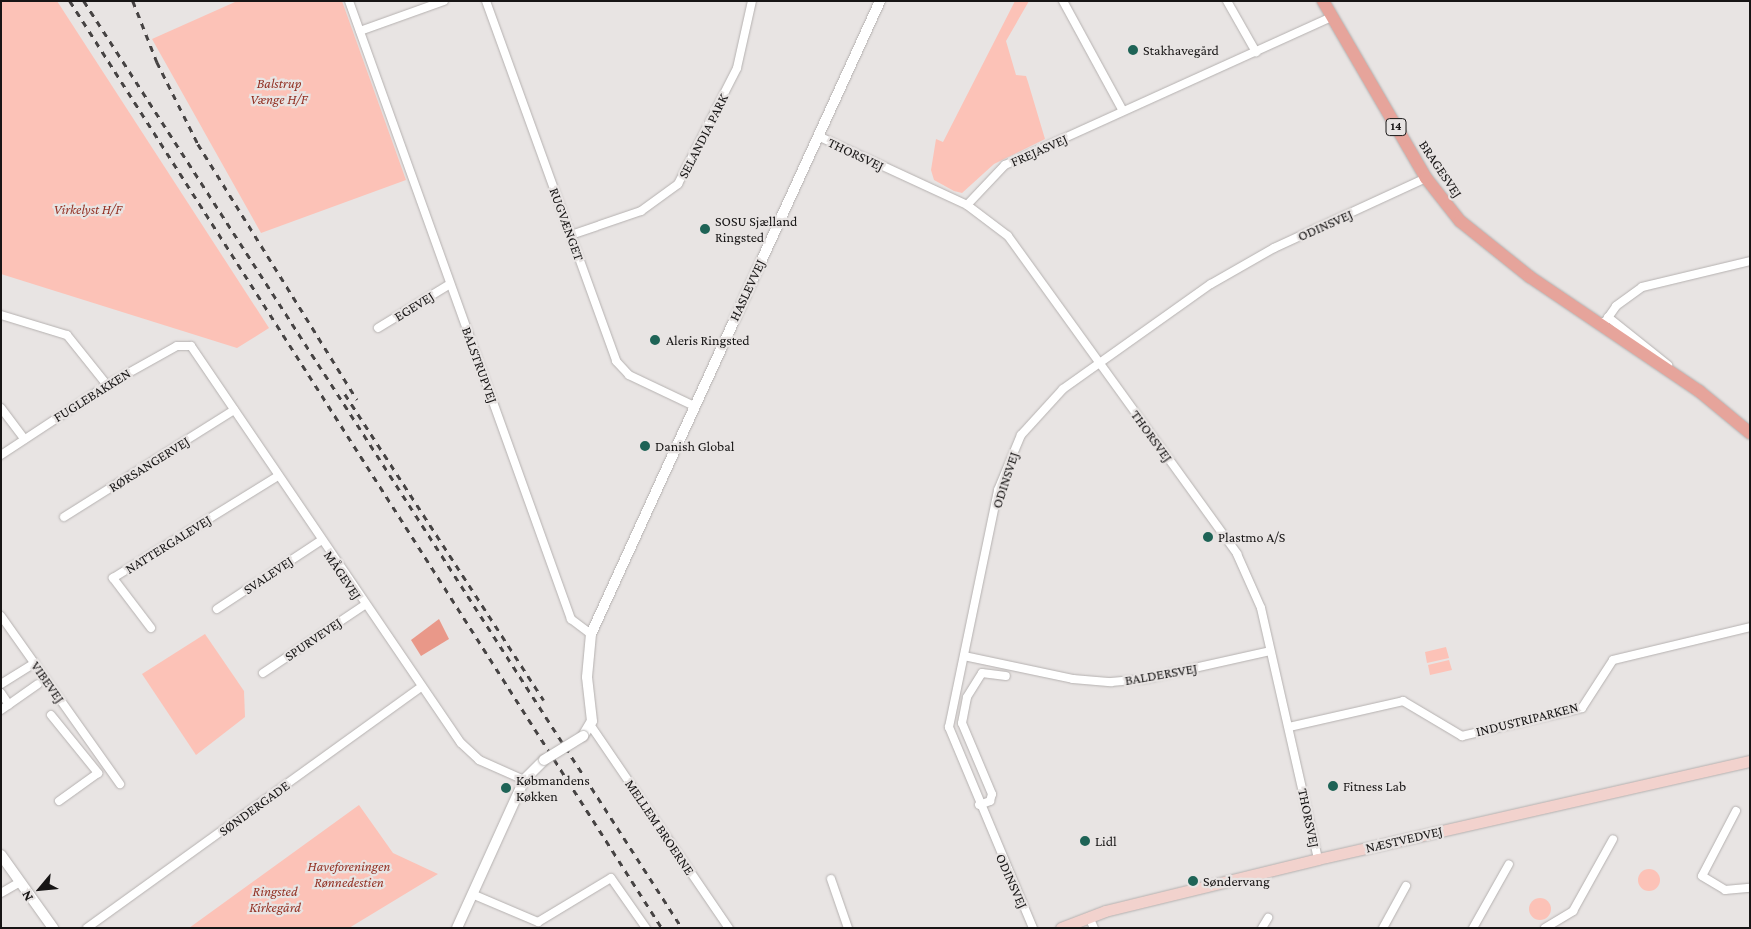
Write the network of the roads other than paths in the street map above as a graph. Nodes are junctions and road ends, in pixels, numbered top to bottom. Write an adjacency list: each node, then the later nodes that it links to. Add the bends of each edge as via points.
1 (349, 1): 10 (street, BALSTRUPVEJ)
2 (444, 1): 10 (street)
3 (486, 1): 16 (street, RUGVÆNGET)
4 (752, 1): 16 (street, SELANDIA PARK, via 737,68 678,184 641,211)
5 (880, 1): 13 (street, HASLEVVEJ)
6 (1063, 1): 12 (street)
7 (1227, 1): 11 (street)
8 (1323, 1): 9 (main road, BRAGESVEJ / 14)
9 (1332, 17): 11 (street, FREJASVEJ); 14 (main road, BRAGESVEJ / 14)
10 (360, 31): 19 (street, BALSTRUPVEJ)
11 (1256, 52): 12 (street, FREJASVEJ)
12 (1123, 112): 15 (street, FREJASVEJ, via 1006,165)
13 (818, 136): 15 (street, THORSVEJ); 27 (street, HASLEVVEJ)
14 (1426, 178): 17 (main road, BRAGESVEJ / 14, via 1452,212); 24 (street, ODINSVEJ, via 1274,248 1211,284)
15 (967, 205): 24 (street, THORSVEJ, via 1008,236)
16 (571, 235): 27 (street, RUGVÆNGET, via 622,369)
17 (1484, 242): 21 (main road, BRAGESVEJ); 21 (main road, BRAGESVEJ / 14, via 1548,289)
18 (1750, 262): 21 (street, via 1641,282 1619,296)
19 (450, 284): 22 (street, EGEVEJ); 41 (street, BALSTRUPVEJ, via 571,619)
20 (1, 315): 25 (street, via 67,335)
21 (1603, 320): 26 (main road, BRAGESVEJ / 14); 26 (main road, BRAGESVEJ)
22 (378, 328)
23 (187, 345): 25 (street, FUGLEBAKKEN); 29 (street, MÅGEVEJ)
24 (1100, 363): 42 (street, THORSVEJ, via 1237,554 1254,588); 43 (street, ODINSVEJ, via 1037,413 1008,460)
25 (106, 385): 31 (street, FUGLEBAKKEN)
26 (1699, 391): 30 (main road, BRAGESVEJ / 14)
27 (694, 406): 41 (street, HASLEVVEJ)
28 (1, 408): 31 (street)
29 (234, 410): 33 (street, MÅGEVEJ); 34 (street, RØRSANGERVEJ)
30 (1750, 432)
31 (24, 439): 32 (street, FUGLEBAKKEN)
32 (1, 455)
33 (278, 476): 35 (street, MÅGEVEJ); 40 (street, NATTERGALEVEJ, via 113,578)
34 (64, 517)
35 (320, 541): 36 (street, MÅGEVEJ); 37 (street, SVALEVEJ)
36 (363, 606): 45 (street, SPURVEVEJ); 49 (street, MÅGEVEJ)
37 (217, 609)
38 (1, 616): 44 (street, VIBEVEJ)
39 (1750, 627): 57 (street, INDUSTRIPARKEN, via 1613,660 1582,708 1462,736 1403,701)
40 (151, 628)
41 (591, 634): 56 (street, via 586,677)
42 (1270, 651): 43 (street, BALDERSVEJ, via 1145,679 1111,682 1073,679); 57 (street, THORSVEJ)
43 (964, 656): 51 (street, ODINSVEJ)
44 (35, 663): 47 (street); 58 (street, VIBEVEJ)
45 (263, 673)
46 (1006, 676): 53 (street, via 982,673)
47 (1, 684)
48 (38, 684): 52 (street)
49 (420, 688): 61 (street, MÅGEVEJ, via 469,753); 79 (street, SØNDERGADE)
50 (1, 693): 52 (street)
51 (954, 704): 53 (street); 64 (street, ODINSVEJ, via 952,741)
52 (9, 705): 54 (street)
53 (966, 706): 64 (street, via 962,723 992,794 990,801)
54 (1, 710)
55 (51, 715): 59 (street, VIBEVEJ, via 80,755)
56 (592, 726): 61 (street, bridge, via 583,736 544,760); 82 (street, MELLEM BROERNE)
57 (1289, 726): 68 (street, THORSVEJ)
58 (94, 748): 59 (street); 62 (street, VIBEVEJ)
59 (85, 754): 63 (street, VIBEVEJ, via 98,773)
60 (1750, 761): 68 (main road, NÆSTVEDVEJ)
61 (524, 780): 75 (street)
62 (120, 784)
63 (59, 801)
64 (979, 805): 84 (street, ODINSVEJ)
65 (1736, 812): 73 (street, via 1702,876 1725,890)
66 (1613, 839): 89 (street, via 1573,911)
67 (1, 855): 71 (street)
68 (1318, 859): 77 (main road, NÆSTVEDVEJ)
69 (1509, 864): 88 (street)
70 (831, 879): 83 (street)
71 (20, 882): 74 (street); 78 (street)
72 (1406, 886): 87 (street)
73 (1750, 888)
74 (1, 893)
75 (472, 894): 80 (street); 81 (street, via 538,922 610,878)
76 (1268, 918): 86 (street)
77 (1091, 922): 85 (main road, NÆSTVEDVEJ)
78 (53, 928)
79 (87, 928)
80 (457, 928)
81 (646, 928)
82 (728, 928)
83 (848, 928)
84 (1033, 928)
85 (1060, 928)
86 (1262, 928)
87 (1383, 928)
88 (1473, 928)
89 (1545, 928)

